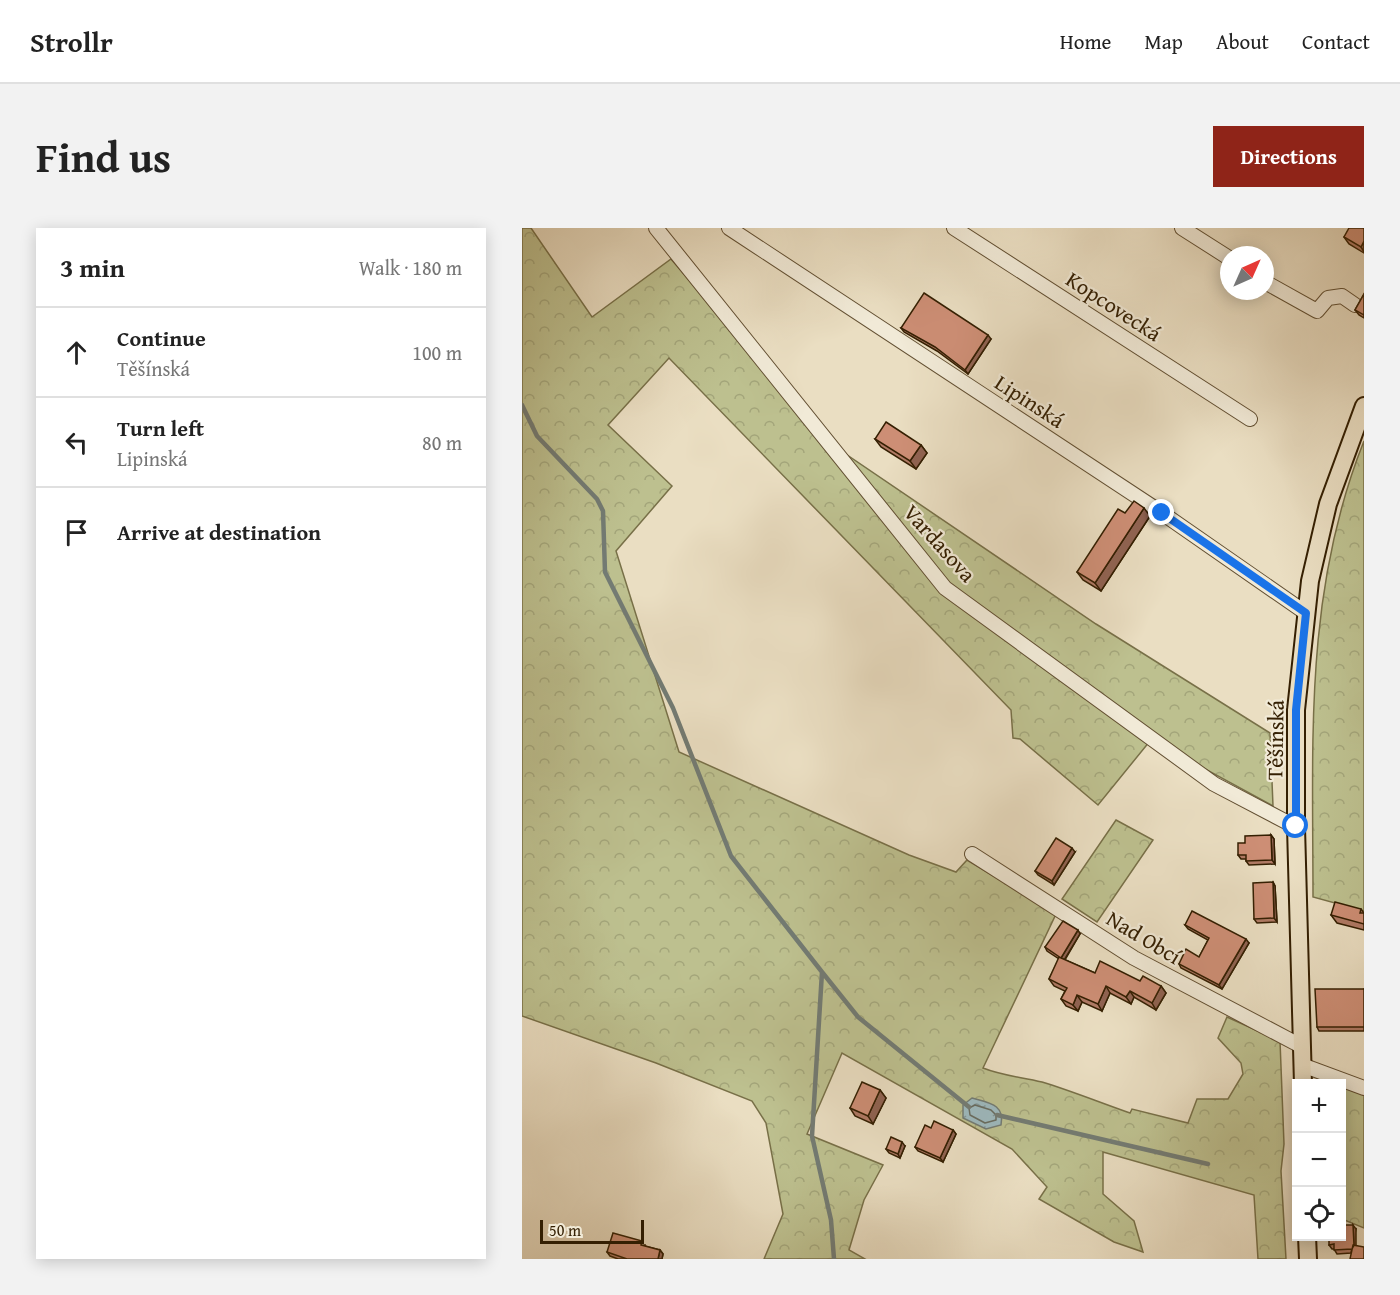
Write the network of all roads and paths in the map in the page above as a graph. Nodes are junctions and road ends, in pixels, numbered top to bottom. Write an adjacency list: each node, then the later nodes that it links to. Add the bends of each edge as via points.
1 (656, 228): 11 (street, Vardasova, via 945,588 1214,784)
2 (729, 228): 10 (street, Lipinská, via 1162,513)
3 (954, 228): 9 (street, Kopcovecká)
4 (1182, 228): 5 (street)
5 (1220, 252)
6 (1274, 287): 7 (street, via 1317,311 1328,298 1342,296)
7 (1355, 304)
8 (1364, 406): 10 (main road, Těšínská, via 1328,504)
9 (1250, 419)
10 (1306, 613): 11 (main road, Těšínská, via 1296,710)
11 (1296, 826): 13 (main road, Těšínská)
12 (972, 854): 13 (street, Nad Obcí, via 1134,958)
13 (1301, 1046): 14 (main road, Těšínská)
14 (1302, 1065): 15 (main road, Těšínská); 16 (street)
15 (1303, 1079)
16 (1364, 1088)
17 (1308, 1241): 18 (main road)
18 (1308, 1259)

